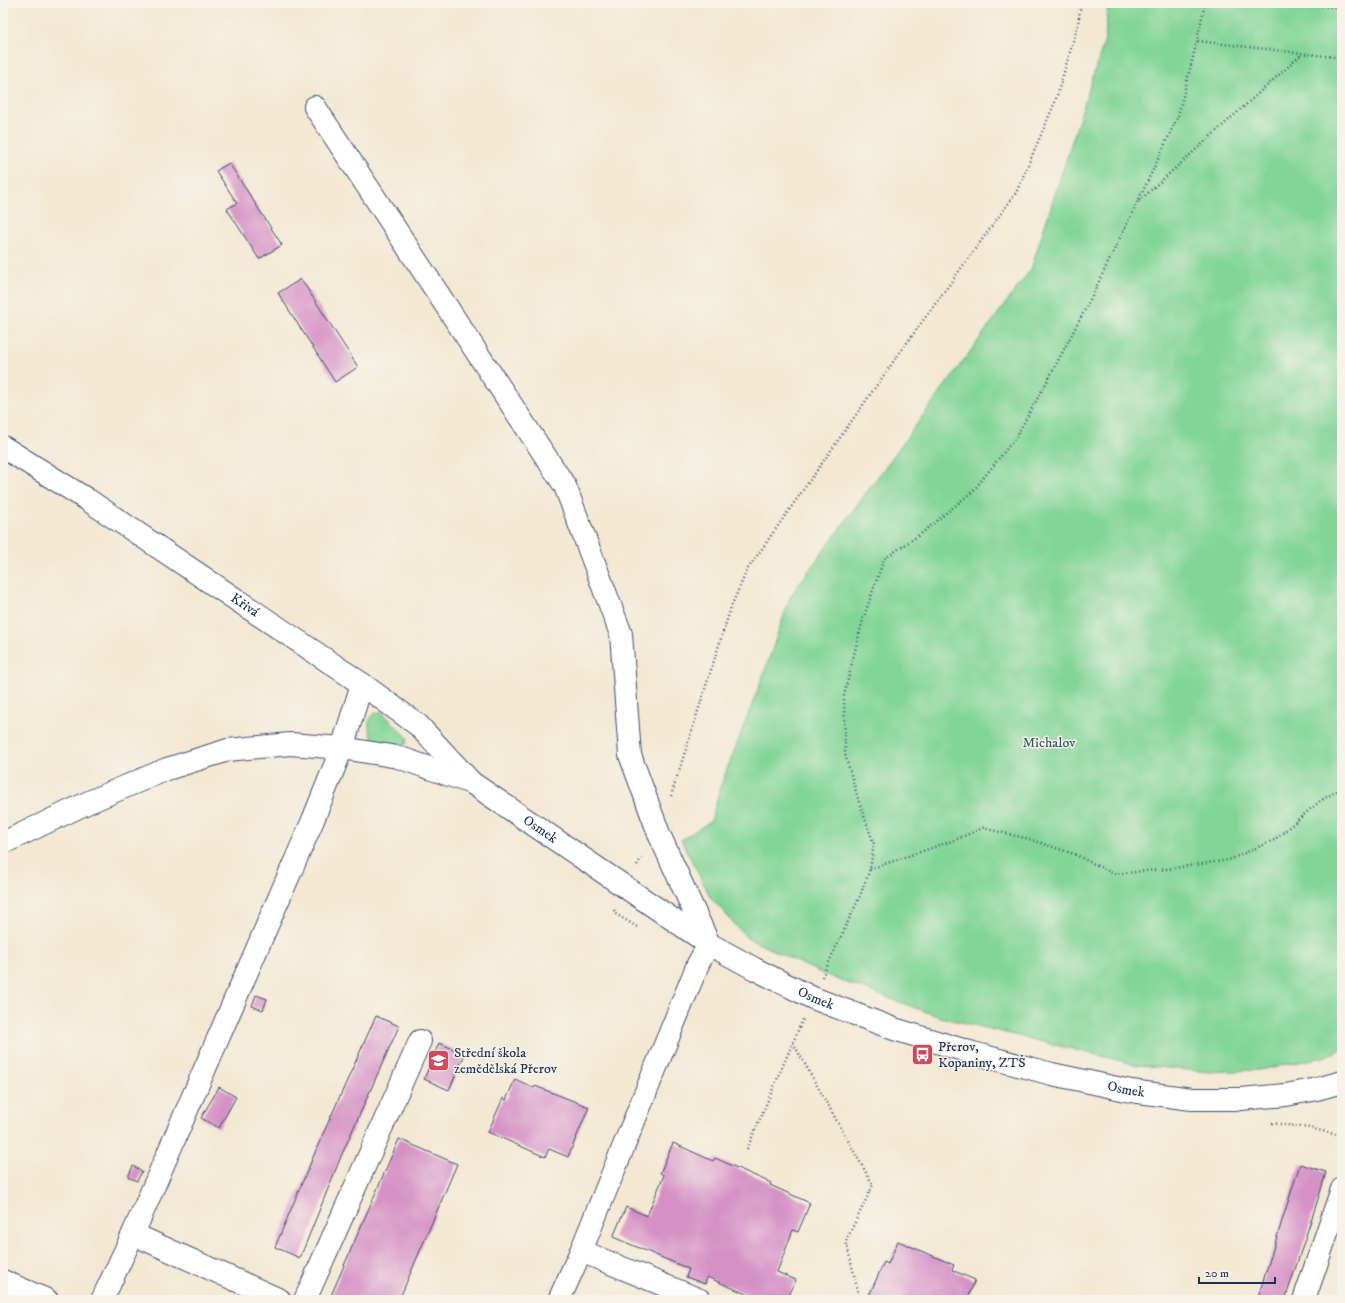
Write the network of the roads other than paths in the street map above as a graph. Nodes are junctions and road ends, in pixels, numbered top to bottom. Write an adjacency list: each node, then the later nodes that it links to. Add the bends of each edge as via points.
1 (314, 106): 7 (street, via 566,486 621,634 630,755 659,834)
2 (3, 447): 3 (street, Křivá, via 88,500)
3 (362, 684): 4 (street); 5 (street, Křivá, via 418,725)
4 (342, 748): 5 (street, Osmek, via 398,757); 6 (street, Osmek, via 290,744 228,750 167,769 89,802); 11 (street, via 314,820)
5 (472, 783): 7 (street, Osmek)
6 (3, 843)
7 (708, 944): 9 (street, Osmek, via 813,998 894,1029 1052,1074 1130,1091 1192,1099 1241,1099 1286,1095); 12 (street)
8 (420, 1040): 17 (street)
9 (1342, 1082)
10 (1342, 1189): 20 (street)
11 (133, 1234): 15 (street); 16 (street)
12 (581, 1251): 18 (street); 19 (street)
13 (3, 1281): 14 (street)
14 (47, 1300)
15 (102, 1300)
16 (280, 1300)
17 (305, 1300)
18 (559, 1300)
19 (700, 1300)
20 (1304, 1300)

